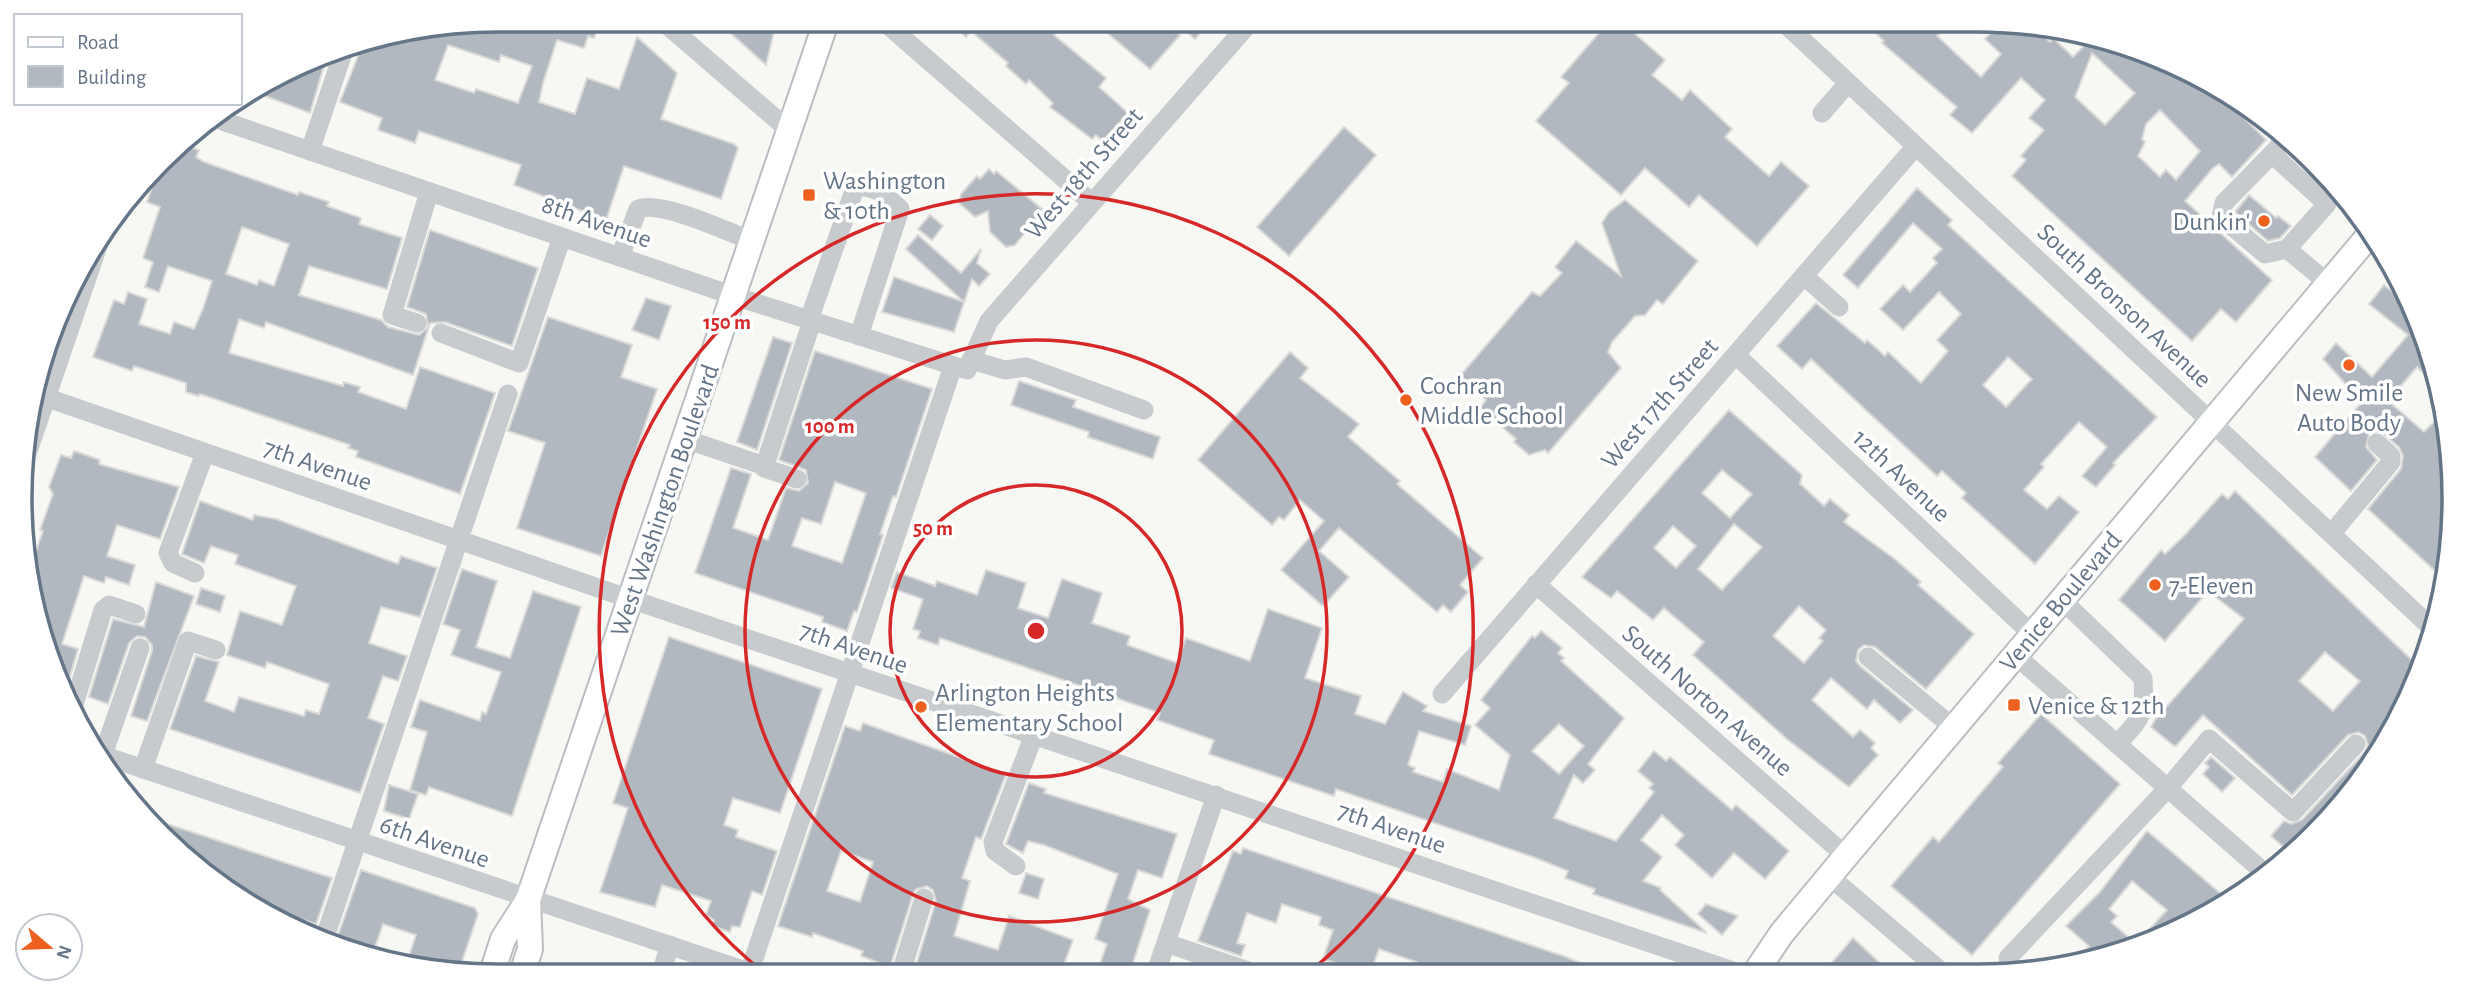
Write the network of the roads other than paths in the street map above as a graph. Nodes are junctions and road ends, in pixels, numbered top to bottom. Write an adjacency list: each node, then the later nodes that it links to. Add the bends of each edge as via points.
1 (675, 32): 10 (street)
2 (823, 32): 10 (main road, West Washington Boulevard)
3 (896, 32): 16 (street)
4 (1241, 32): 16 (street, West 18th Street)
5 (1794, 32): 7 (street, South Bronson Avenue)
6 (341, 59): 13 (street)
7 (1848, 83): 8 (street); 12 (street, South Bronson Avenue)
8 (1822, 113)
9 (223, 121): 13 (street, 8th Avenue)
10 (789, 131): 18 (main road, West Washington Boulevard)
11 (2280, 145): 14 (street)
12 (1916, 146): 22 (street, West 17th Street); 37 (street, South Bronson Avenue)
13 (310, 151): 15 (street, 8th Avenue)
14 (2272, 154): 20 (street, via 2328,204); 20 (street, via 2224,203 2221,217 2265,254)
15 (429, 192): 17 (street, 8th Avenue); 28 (street, via 392,316)
16 (1091, 202): 32 (street, West 18th Street, via 989,321)
17 (562, 237): 21 (street, 8th Avenue); 29 (street, via 519,363)
18 (752, 241): 21 (street, via 643,207 638,209); 25 (main road, West Washington Boulevard)
19 (2364, 241): 23 (main road, Venice Boulevard)
20 (2287, 248): 23 (street)
21 (620, 257): 25 (street, 8th Avenue)
22 (1804, 276): 26 (street); 31 (street, West 17th Street)
23 (2329, 285): 37 (main road, Venice Boulevard)
24 (80, 293): 33 (street)
25 (734, 296): 27 (street, 8th Avenue); 38 (main road, West Washington Boulevard)
26 (1839, 307)
27 (811, 321): 30 (street, 8th Avenue); 30 (street, via 855,188 880,191 900,209); 41 (street)
28 (417, 323)
29 (441, 333)
30 (859, 336): 32 (street, 8th Avenue)
31 (1735, 355): 46 (street, West 17th Street); 51 (street, 12th Avenue)
32 (964, 365): 36 (street, 8th Avenue, via 1004,370 1026,367); 56 (street, West 18th Street)
33 (47, 379)
34 (508, 394): 44 (street)
35 (42, 397): 40 (street, 7th Avenue)
36 (1144, 411)
37 (2212, 421): 43 (street, South Bronson Avenue); 48 (main road, Venice Boulevard)
38 (685, 439): 41 (street); 47 (main road, West Washington Boulevard)
39 (2377, 443): 43 (street, via 2391,456 2391,462)
40 (205, 453): 44 (street, 7th Avenue); 45 (street, via 168,553 173,563)
41 (765, 466): 42 (street)
42 (797, 479)
43 (2332, 533): 50 (street, South Bronson Avenue)
44 (460, 541): 47 (street, 7th Avenue); 68 (street)
45 (195, 573)
46 (1536, 583): 57 (street, West 17th Street); 69 (street, South Norton Avenue)
47 (630, 599): 56 (street, 7th Avenue); 74 (main road, West Washington Boulevard)
48 (2061, 599): 51 (main road, Venice Boulevard); 62 (street, via 2143,678 2146,705 2140,719)
49 (136, 614): 58 (street, via 109,605 103,610)
50 (2425, 622)
51 (2032, 634): 54 (main road, Venice Boulevard)
52 (140, 648): 61 (street)
53 (216, 650): 65 (street, via 188,641)
54 (2015, 655): 59 (main road, Venice Boulevard); 62 (street)
55 (1868, 657): 59 (street)
56 (851, 673): 60 (street, 7th Avenue); 83 (street, West 18th Street)
57 (1442, 694)
58 (76, 697)
59 (1954, 728): 69 (main road, Venice Boulevard)
60 (1034, 735): 67 (street, 7th Avenue); 70 (street, via 993,842 995,851)
61 (102, 744)
62 (2117, 744): 66 (street)
63 (2356, 744): 66 (street, via 2293,813 2209,739)
64 (111, 758): 65 (street, 6th Avenue)
65 (143, 769): 68 (street, 6th Avenue)
66 (2168, 788): 71 (street); 78 (street)
67 (1216, 796): 76 (street); 87 (street, 7th Avenue)
68 (358, 842): 74 (street, 6th Avenue); 75 (street)
69 (1846, 856): 72 (main road, Venice Boulevard)
70 (1016, 866)
71 (2259, 868)
72 (1829, 876): 88 (main road, Venice Boulevard); 89 (street)
73 (924, 898): 84 (street)
74 (528, 900): 77 (street, 6th Avenue); 79 (main road, West Washington Boulevard, via 503,939); 80 (main road, West Washington Boulevard, via 530,949)
75 (327, 932)
76 (1166, 943): 85 (street); 86 (street)
77 (670, 945): 81 (street); 82 (street, 6th Avenue)
78 (2008, 958)
79 (495, 964)
80 (525, 964)
81 (664, 964)
82 (722, 964)
83 (756, 964)
84 (904, 964)
85 (1159, 964)
86 (1228, 964)
87 (1712, 964)
88 (1761, 964)
89 (1932, 964)

